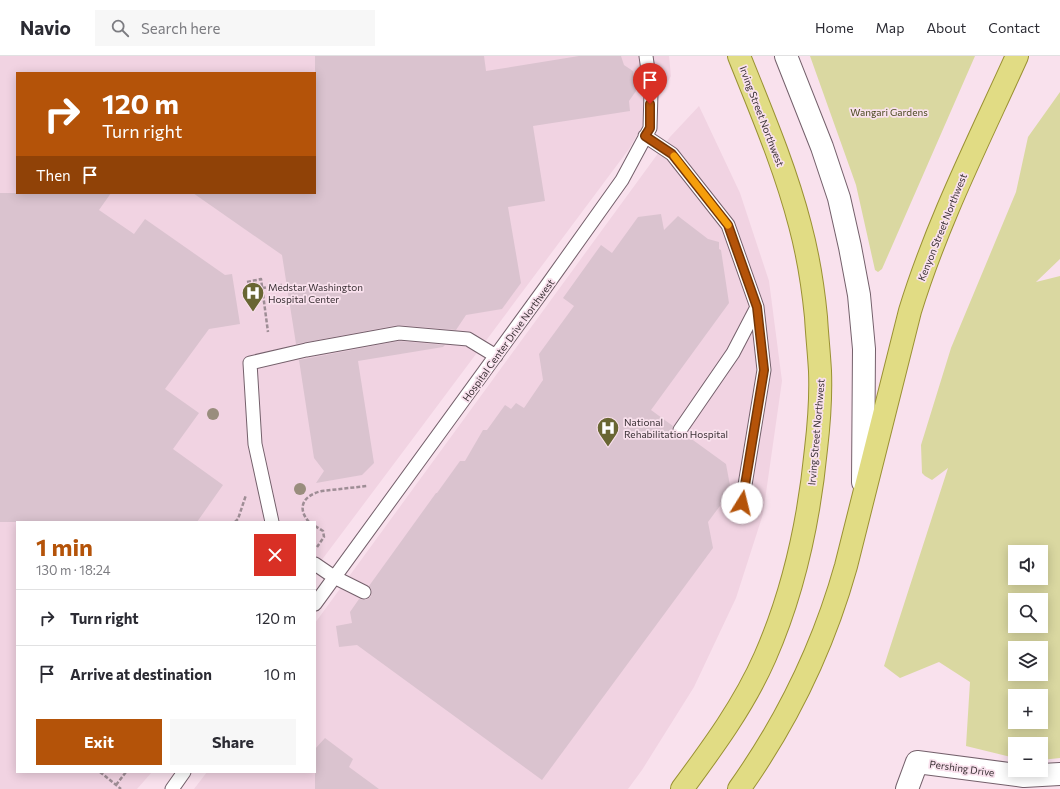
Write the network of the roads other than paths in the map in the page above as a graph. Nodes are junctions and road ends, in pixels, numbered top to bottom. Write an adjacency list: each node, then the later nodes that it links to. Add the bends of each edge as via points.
1 (646, 56): 5 (lane, Hospital Center Drive Northwest, via 651,92 650,128)
2 (739, 56): 19 (main road, Irving Street Northwest, via 779,159 802,231 814,295 820,402 807,516 784,610 738,710)
3 (786, 56): 9 (main road, via 822,147 838,198 859,295 865,374)
4 (1017, 56): 9 (main road, Kenyon Street Northwest, via 947,210 919,280)
5 (645, 136): 6 (lane, via 672,154 728,225); 7 (lane, Hospital Center Drive Northwest, via 622,180)
6 (757, 307): 8 (lane, via 733,352); 10 (lane, via 764,370)
7 (496, 356): 11 (lane, via 468,339 399,333 250,362 255,444); 13 (lane, Hospital Center Drive Northwest)
8 (680, 430)
9 (863, 497): 20 (main road, via 838,596 814,657 781,724)
10 (742, 503)
11 (272, 521)
12 (316, 565): 13 (lane)
13 (334, 577): 14 (lane); 15 (lane, Hospital Center Drive Northwest)
14 (364, 592)
15 (316, 603)
16 (183, 773): 18 (lane)
17 (1060, 774): 21 (main road, Pershing Drive, via 1024,776 917,762)
18 (172, 789)
19 (682, 789)
20 (739, 789)
21 (907, 789)

